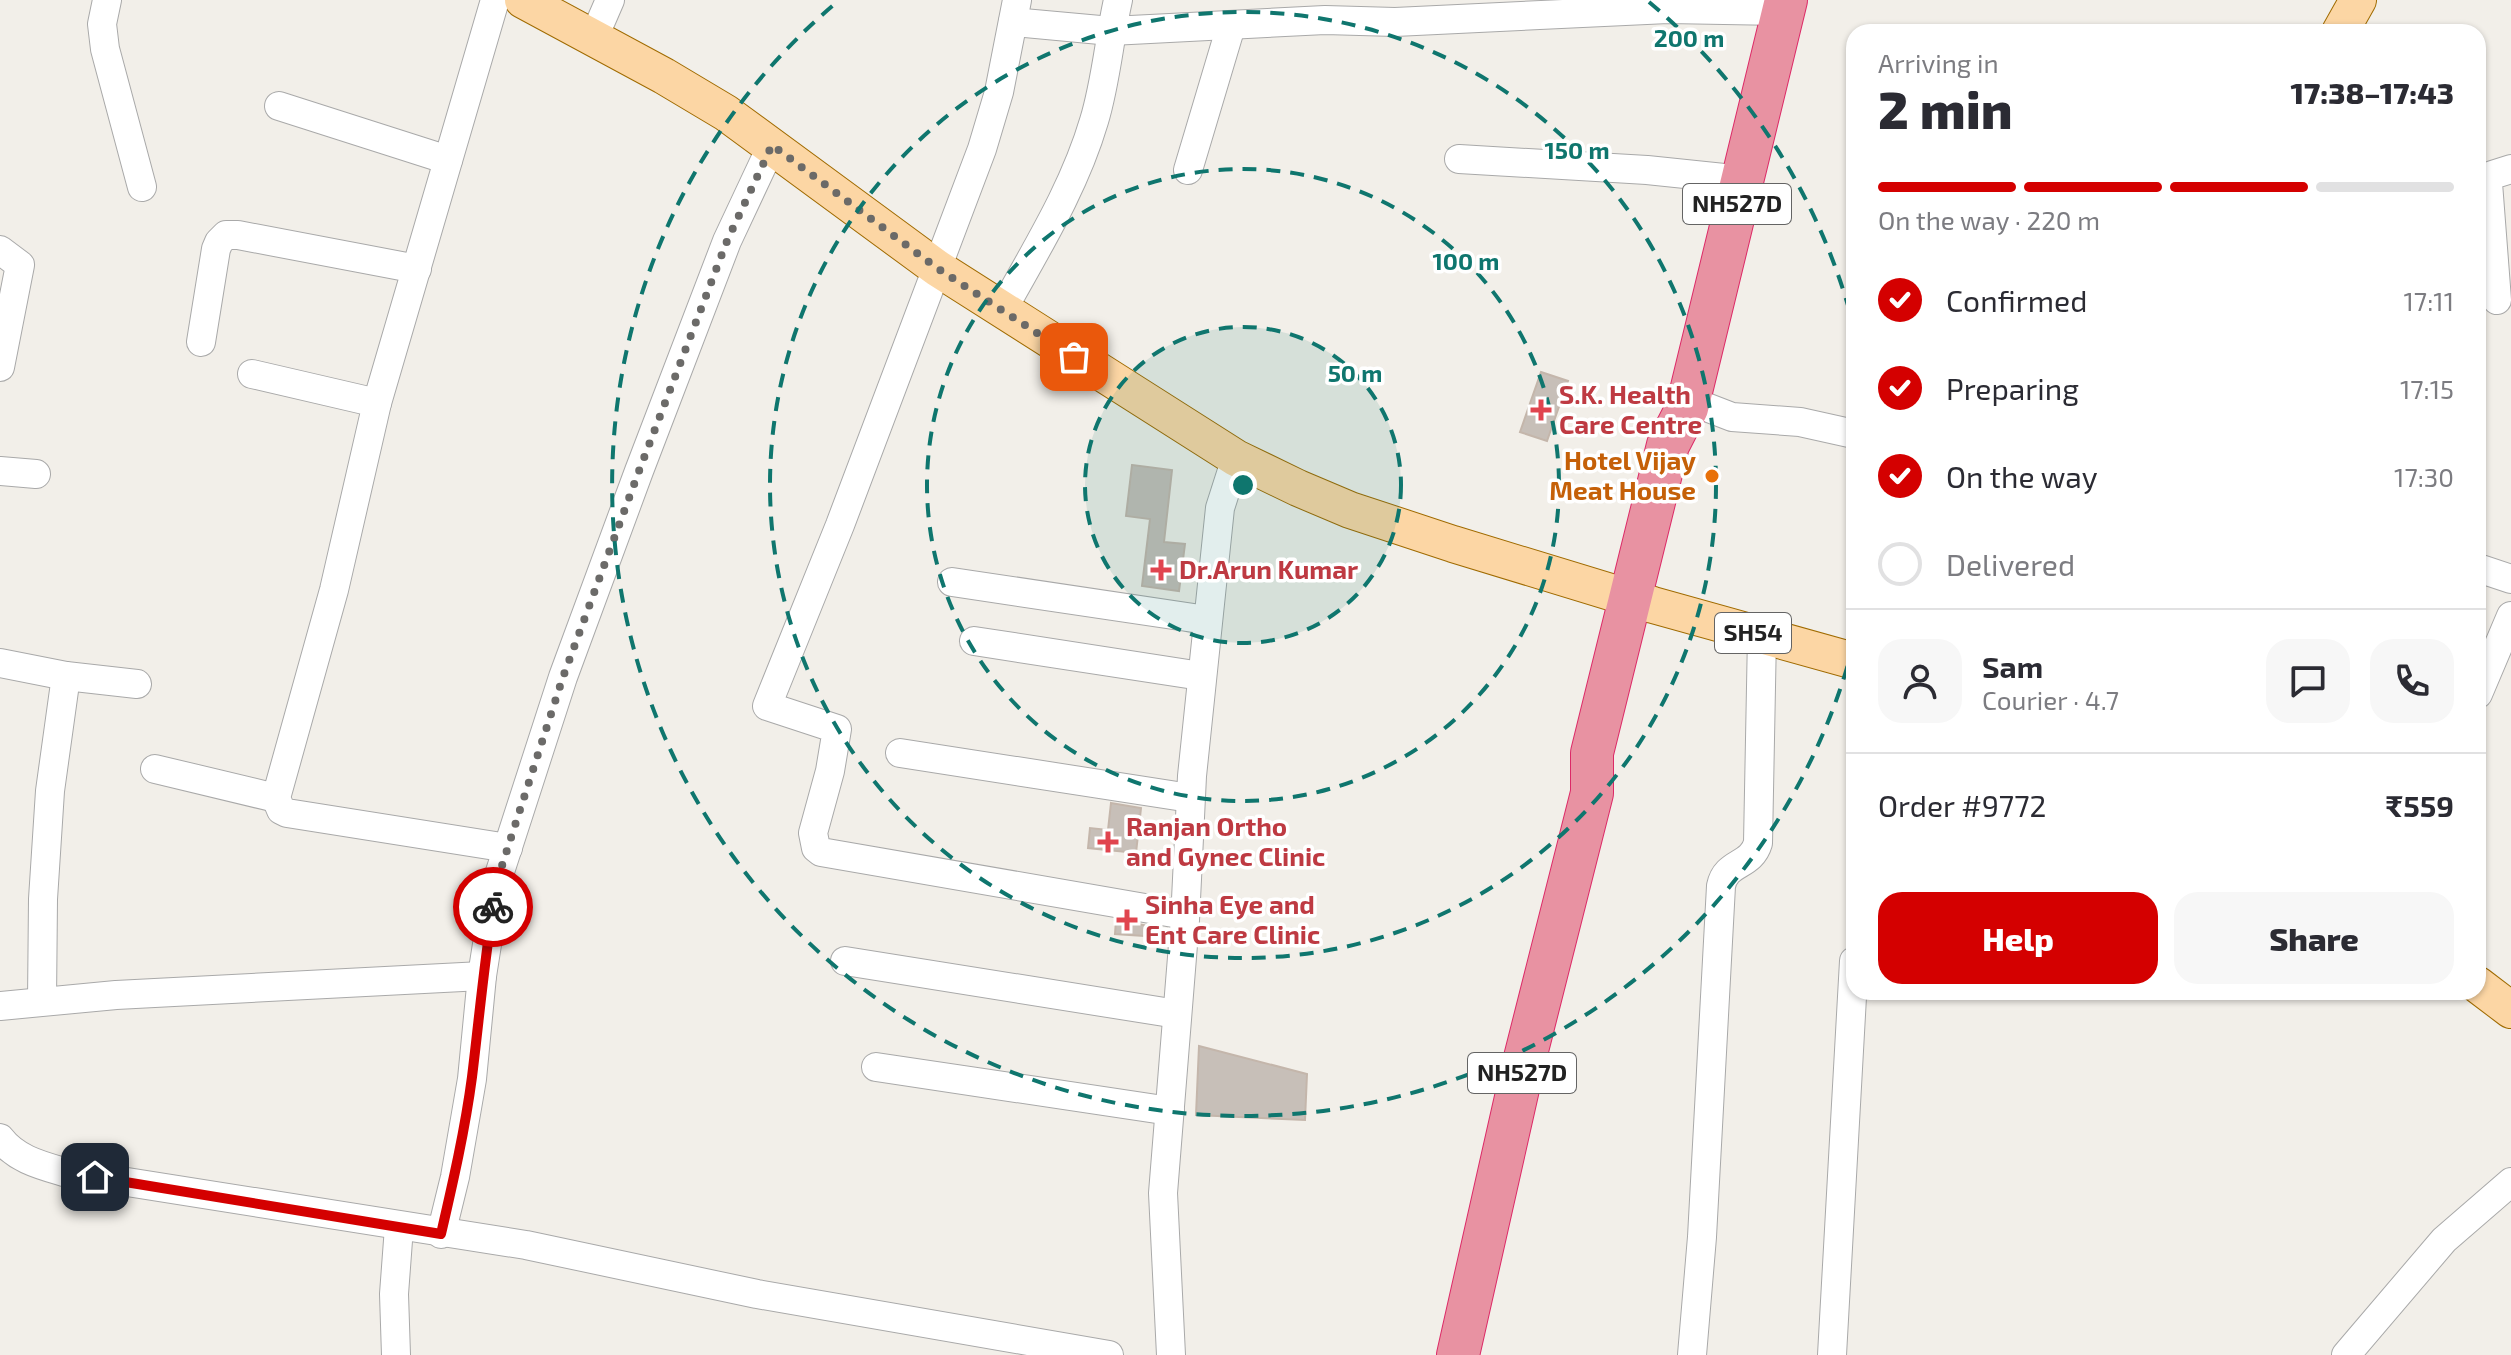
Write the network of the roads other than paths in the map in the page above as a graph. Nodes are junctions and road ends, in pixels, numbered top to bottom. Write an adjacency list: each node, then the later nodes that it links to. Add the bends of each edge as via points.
1 (107, 0): 21 (street, via 102,24 105,49)
2 (495, 0): 17 (street)
3 (523, 0): 13 (main road, SH54)
4 (610, 0): 13 (street)
5 (1118, 0): 12 (street)
6 (2358, 0): 11 (main road)
7 (1785, 5): 8 (street, via 1395,22); 20 (highway, NH527D)
8 (1327, 10): 10 (street)
9 (1015, 11): 12 (street); 23 (street, via 986,135)
10 (1221, 18): 12 (street); 19 (street)
11 (2344, 24)
12 (1111, 31): 26 (street, via 1098,107 1079,165)
13 (594, 37): 15 (main road, SH54)
14 (279, 106): 17 (street)
15 (772, 145): 23 (main road, SH54); 54 (street, via 727,241 639,471 563,677)
16 (1459, 159): 20 (street)
17 (448, 160): 24 (street)
18 (2511, 169): 25 (street, via 2492,175 2488,183)
19 (1188, 170)
20 (1743, 180): 31 (highway, NH527D)
21 (142, 187)
22 (0, 250): 28 (street, via 20,265)
23 (937, 268): 26 (main road, SH54); 55 (street, via 767,706 837,729 813,833 816,848)
24 (417, 269): 27 (street, via 226,235 216,249); 30 (street)
25 (2495, 301)
26 (1002, 311): 33 (main road, SH54)
27 (201, 342)
28 (0, 367)
29 (252, 374): 30 (street)
30 (377, 403): 52 (street, via 334,590)
31 (1688, 404): 32 (street, via 1732,417 1800,422); 39 (highway, NH527D, via 1668,445)
32 (1846, 432)
33 (1236, 458): 39 (main road, SH54, via 1350,510); 41 (street, via 1220,508)
34 (0, 471): 35 (street)
35 (36, 474)
36 (2486, 571): 37 (street)
37 (2511, 579)
38 (952, 582): 41 (street)
39 (1641, 602): 42 (main road, SH54); 73 (highway, NH527D, via 1592,753 1592,793)
40 (2511, 616): 46 (street)
41 (1207, 620): 48 (street)
42 (1762, 635): 44 (main road, SH54); 74 (street, via 1758,843 1753,855 1725,873 1721,886)
43 (974, 641): 48 (street)
44 (1846, 659)
45 (0, 663): 47 (street)
46 (2486, 675)
47 (66, 676): 49 (street); 60 (street, via 50,791)
48 (1201, 676): 53 (street)
49 (137, 684)
50 (900, 753): 53 (street)
51 (155, 769): 52 (street)
52 (276, 798): 54 (street, via 287,813)
53 (1190, 798): 55 (street)
54 (508, 848): 57 (street, via 497,881)
55 (1185, 915): 63 (street)
56 (845, 961): 63 (street)
57 (482, 976): 60 (street); 69 (street, via 472,1079)
58 (2486, 991): 62 (main road)
59 (1852, 1000): 75 (street)
60 (42, 1001): 61 (street)
61 (0, 1006)
62 (2511, 1010)
63 (1177, 1014): 65 (street)
64 (876, 1067): 65 (street)
65 (1170, 1111): 72 (street, via 1163,1193)
66 (0, 1138): 68 (street, via 29,1162 64,1172)
67 (2511, 1182): 76 (street, via 2444,1240)
68 (399, 1227): 69 (street); 70 (street)
69 (441, 1234): 71 (street, via 526,1245 757,1294)
70 (396, 1355)
71 (1109, 1355)
72 (1171, 1355)
73 (1458, 1355)
74 (1692, 1355)
75 (1832, 1355)
76 (2346, 1355)

